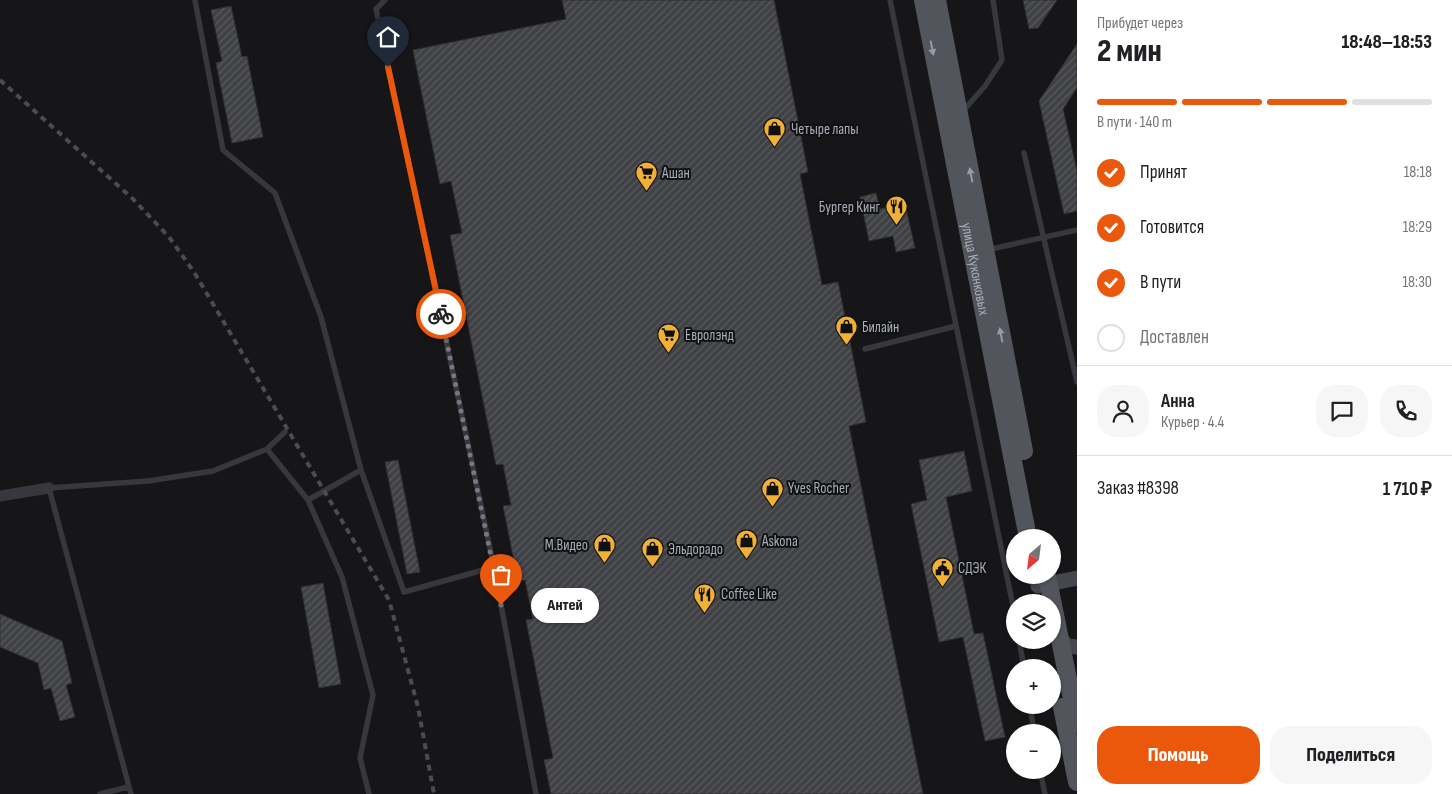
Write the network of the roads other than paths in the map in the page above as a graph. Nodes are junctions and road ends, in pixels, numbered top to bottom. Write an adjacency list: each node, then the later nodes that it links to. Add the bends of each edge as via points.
1 (195, 0): 17 (lane, via 223,150 275,193 321,317)
2 (385, 0): 23 (lane, via 376,9)
3 (890, 0): 12 (lane)
4 (923, 0): 21 (main road, улица Куконковых, one-way to 21)
5 (936, 0): 7 (main road, улица Куконковых)
6 (993, 0): 7 (lane, via 1002,60 985,86)
7 (959, 115): 11 (main road, улица Куконковых, one-way to 7)
8 (1024, 153): 10 (lane)
9 (1077, 230): 10 (lane)
10 (1044, 237): 11 (lane); 14 (lane)
11 (985, 250): 22 (main road, улица Куконковых, one-way to 11)
12 (956, 326): 13 (lane); 26 (lane)
13 (865, 349)
14 (1077, 382)
15 (285, 432): 16 (lane)
16 (266, 449): 18 (lane, via 213,471 148,481); 20 (lane)
17 (361, 470): 20 (lane); 23 (lane, via 404,592)
18 (49, 488): 19 (street); 33 (lane)
19 (0, 496)
20 (308, 500): 36 (lane, via 342,577 373,695 360,758)
21 (1026, 529)
22 (1038, 529)
23 (494, 567): 37 (lane)
24 (1077, 578): 25 (main road)
25 (1042, 585)
26 (1011, 594)
27 (1061, 638): 29 (main road)
28 (1057, 649): 32 (main road)
29 (1073, 653): 30 (main road)
30 (1077, 724)
31 (1042, 779): 38 (lane)
32 (1077, 782)
33 (128, 787): 34 (lane); 35 (lane)
34 (100, 794)
35 (131, 794)
36 (369, 794)
37 (536, 794)
38 (1044, 794)

